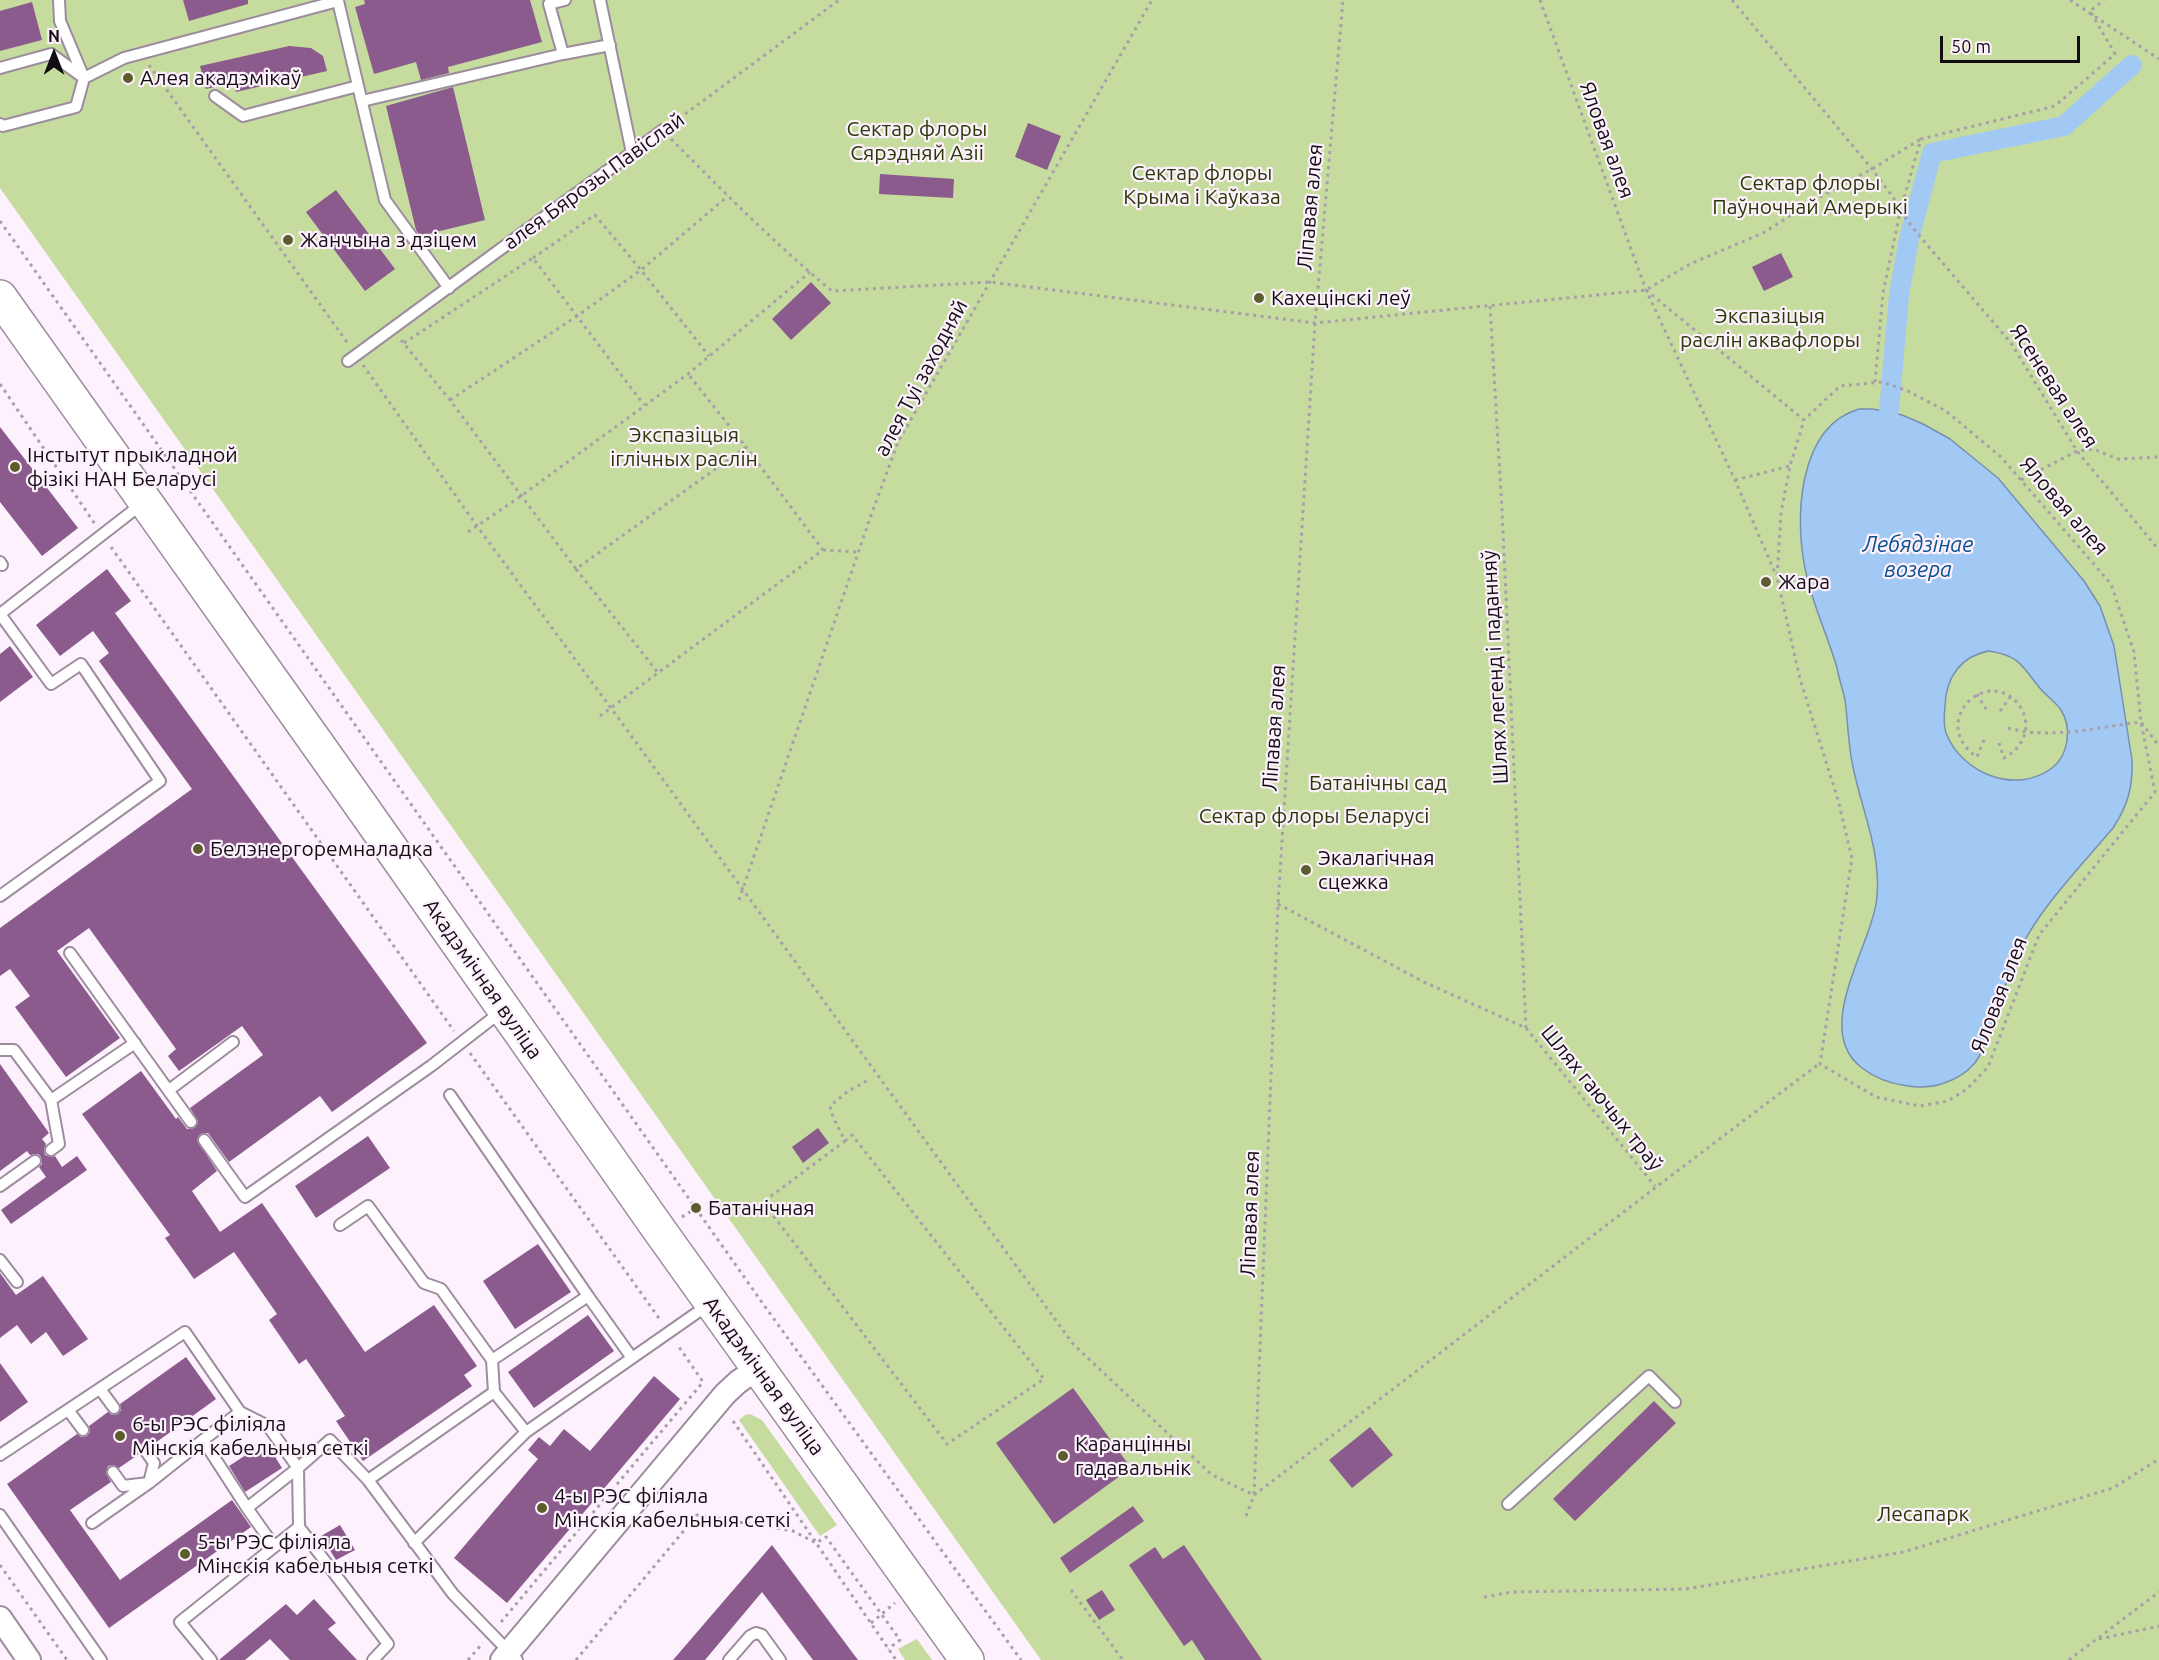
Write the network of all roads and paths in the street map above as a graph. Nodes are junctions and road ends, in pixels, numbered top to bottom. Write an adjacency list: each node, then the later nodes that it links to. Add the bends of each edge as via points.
1 (59, 0): 17 (lane, via 60,21)
2 (565, 0): 14 (lane, via 549,4)
3 (600, 0): 12 (lane)
4 (839, 0): 22 (path, алея Бярозы Павіслай)
5 (1152, 0): 32 (path, алея Туі заходняй)
6 (1343, 0): 38 (path, Ліпавая алея)
7 (1540, 0): 34 (path, Яловая алея)
8 (1732, 0): 25 (path)
9 (2070, 0): 11 (path)
10 (2104, 0): 11 (path)
11 (2090, 11): 15 (path); 23 (path, via 2115,54 2055,106)
12 (610, 45): 14 (lane); 24 (lane)
13 (141, 54): 17 (lane, via 123,58); 18 (lane, via 338,1); 42 (path)
14 (563, 54): 20 (lane)
15 (2159, 59)
16 (0, 68): 17 (lane, via 51,54)
17 (84, 78): 21 (lane, via 76,107)
18 (358, 86): 19 (lane, via 243,117); 20 (lane)
19 (215, 96)
20 (362, 101): 33 (lane, via 385,200)
21 (0, 124)
22 (663, 130): 24 (lane, алея Бярозы Павіслай); 26 (path)
23 (1921, 139): 25 (path); 27 (path)
24 (632, 153): 33 (lane, алея Бярозы Павіслай)
25 (1872, 169): 27 (path); 34 (path, via 1763,233 1690,264)
26 (728, 196): 30 (path); 31 (path)
27 (1901, 208): 44 (path, via 1883,293); 52 (path, Ясеневая алея, via 1923,240 2011,343)
28 (0, 221): 164 (path, via 766,1308)
29 (533, 258): 30 (path, via 595,215); 37 (path); 40 (path)
30 (641, 270): 37 (path); 41 (path)
31 (810, 272): 32 (path, via 832,291); 41 (path)
32 (990, 282): 38 (path); 64 (path, алея Туі заходняй, via 898,442)
33 (449, 288): 39 (lane, алея Бярозы Павіслай)
34 (1646, 290): 36 (path); 50 (path); 55 (path, Яловая алея)
35 (0, 297): 58 (main road, Акадэмічная вуліца)
36 (1490, 306): 38 (path); 87 (path, Шлях легенд і паданняў)
37 (577, 316): 48 (path); 49 (path)
38 (1315, 323): 84 (path, Ліпавая алея)
39 (393, 329): 40 (path); 42 (lane, алея Бярозы Павіслай)
40 (404, 343): 48 (path)
41 (709, 357): 43 (path)
42 (352, 358): 59 (path)
43 (688, 374): 49 (path); 51 (path)
44 (1875, 382): 50 (path, Яловая алея, via 1840,386); 56 (path, Яловая алея, via 1908,390 1946,411 2001,457)
45 (0, 384): 46 (path)
46 (5, 392): 47 (path); 61 (path)
47 (0, 396)
48 (450, 400): 57 (path)
49 (644, 405): 57 (path)
50 (1804, 420): 54 (path, Яловая алея)
51 (746, 447): 62 (path); 65 (path)
52 (2077, 451): 53 (path, via 2093,449 2118,459); 56 (path); 63 (path, Ясеневая алея)
53 (2159, 458)
54 (1790, 466): 55 (path); 66 (path, Яловая алея, via 1781,513)
55 (1735, 480): 66 (path, Яловая алея)
56 (2021, 480): 75 (path, Яловая алея, via 2111,584 2134,652)
57 (521, 496): 59 (path); 65 (path)
58 (146, 501): 61 (lane); 86 (main road, Акадэмічная вуліца)
59 (477, 526): 60 (path); 71 (path)
60 (468, 532)
61 (102, 535): 67 (lane); 90 (path)
62 (824, 550): 64 (path); 68 (path)
63 (2159, 550)
64 (859, 552): 81 (path, алея Туі заходняй)
65 (576, 569): 68 (path)
66 (1777, 577): 92 (path, Яловая алея, via 1800,679 1839,800 1852,858)
67 (0, 614): 82 (lane, via 51,684 81,664 160,781)
68 (659, 674): 71 (path)
69 (1977, 694): 70 (path, via 1994,691); 72 (path); 78 (path, via 1961,710 1959,733 1963,744 1977,757)
70 (2011, 696): 73 (path); 77 (path, via 2024,712)
71 (611, 708): 74 (path); 81 (path)
72 (1986, 709)
73 (2000, 711)
74 (600, 716)
75 (2141, 722): 77 (path); 80 (path); 92 (path, Яловая алея, via 2155,792 2039,935 1988,1067 1967,1089 1948,1101 1920,1106 1876,1097)
76 (2008, 728): 77 (path)
77 (2026, 733): 79 (path, via 2014,752 2004,758)
78 (1984, 740)
79 (1998, 740)
80 (2159, 747)
81 (742, 889): 83 (path, алея Туі заходняй); 130 (path, via 1073,1344 1212,1475)
82 (0, 896)
83 (739, 900)
84 (1278, 904): 87 (path, via 1424,982); 130 (path, Ліпавая алея)
85 (70, 953): 88 (lane)
86 (505, 1010): 90 (lane); 108 (main road, Акадэмічная вуліца)
87 (1526, 1028): 103 (path, Шлях гаючых траў)
88 (135, 1042): 94 (lane); 96 (lane)
89 (232, 1042): 94 (lane)
90 (462, 1043): 98 (lane, via 245,1197); 109 (path)
91 (0, 1050): 96 (lane, via 14,1050)
92 (1820, 1064): 103 (path)
93 (867, 1080): 99 (path, via 830,1106)
94 (169, 1090): 97 (lane)
95 (450, 1095): 107 (lane)
96 (51, 1100): 100 (lane, via 58,1144)
97 (191, 1122)
98 (204, 1140)
99 (845, 1141): 99 (path, via 763,1202 947,1444 1044,1379 852,1135)
100 (51, 1150)
101 (35, 1161): 102 (lane)
102 (0, 1186)
103 (1656, 1186): 130 (path)
104 (340, 1225): 111 (lane, via 368,1206 424,1284 441,1289)
105 (0, 1260): 106 (lane)
106 (17, 1282)
107 (588, 1296): 110 (lane); 111 (lane)
108 (711, 1303): 109 (lane); 112 (main road, Акадэмічная вуліца)
109 (669, 1333): 110 (lane); 149 (path, via 703,1382)
110 (632, 1358): 121 (lane)
111 (492, 1360): 114 (lane)
112 (758, 1368): 141 (main road, Акадэмічная вуліца); 152 (street, via 725,1394)
113 (100, 1389): 116 (lane); 117 (lane); 118 (lane, via 184,1332)
114 (494, 1392): 121 (lane); 128 (lane)
115 (1675, 1402): 131 (lane, via 1649,1376)
116 (114, 1408)
117 (68, 1410): 120 (lane); 124 (lane)
118 (240, 1412): 122 (lane); 126 (lane, via 268,1426)
119 (733, 1420): 138 (path)
120 (83, 1430)
121 (526, 1432): 137 (lane)
122 (203, 1440): 129 (lane); 132 (lane)
123 (145, 1450): 129 (lane, via 154,1463)
124 (0, 1455)
125 (2159, 1459): 144 (path, via 2113,1488 1903,1552 1686,1589 1512,1592)
126 (298, 1468): 128 (lane, via 330,1440); 132 (lane); 136 (lane)
127 (113, 1473): 129 (lane, via 123,1486)
128 (368, 1480): 137 (lane)
129 (148, 1483): 135 (lane)
130 (1254, 1495): 134 (path)
131 (1508, 1504)
132 (247, 1508): 139 (lane)
133 (0, 1515): 155 (lane)
134 (1245, 1516)
135 (92, 1523)
136 (299, 1527): 139 (lane); 157 (lane, via 388,1644)
137 (414, 1543): 149 (lane, via 453,1594)
138 (816, 1543): 145 (path, via 826,1538); 147 (path); 159 (path, via 793,1531 697,1515)
139 (274, 1546): 156 (lane, via 180,1622)
140 (0, 1565): 154 (path)
141 (915, 1586): 145 (path); 163 (main road, Акадэмічная вуліца)
142 (1071, 1590): 165 (path)
143 (2159, 1592): 150 (path)
144 (1484, 1596)
145 (882, 1614): 147 (path); 151 (path, via 900,1640)
146 (0, 1618): 153 (street)
147 (871, 1623): 151 (path)
148 (2159, 1626): 150 (path)
149 (492, 1633): 152 (lane); 158 (path)
150 (2097, 1639): 166 (path)
151 (888, 1649): 162 (path)
152 (509, 1658)
153 (29, 1660)
154 (67, 1660)
155 (101, 1660)
156 (212, 1660)
157 (373, 1660)
158 (468, 1660)
159 (576, 1660)
160 (729, 1660): 161 (lane, via 756,1633 762,1635)
161 (780, 1660)
162 (896, 1660)
163 (967, 1660)
164 (1022, 1660)
165 (1123, 1660)
166 (2069, 1660)

